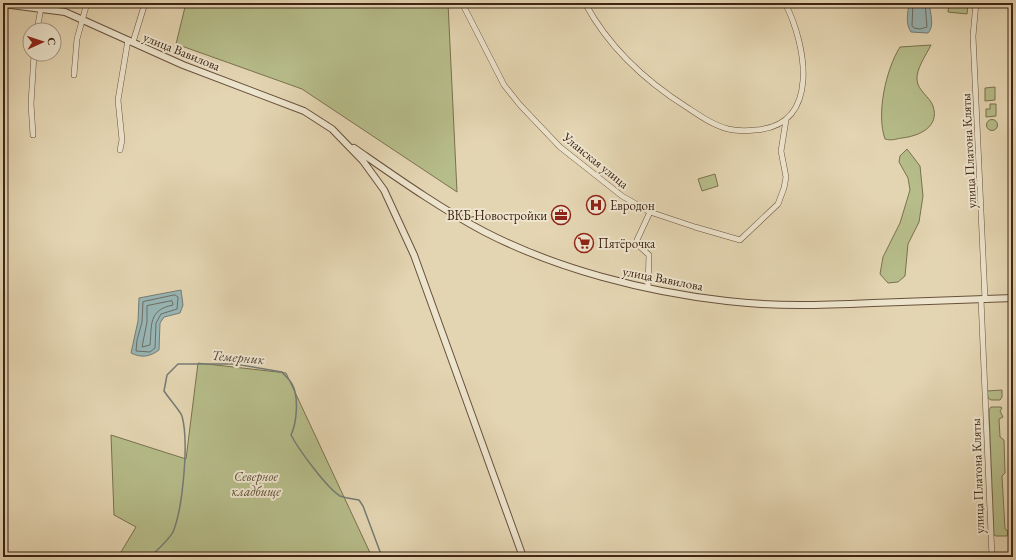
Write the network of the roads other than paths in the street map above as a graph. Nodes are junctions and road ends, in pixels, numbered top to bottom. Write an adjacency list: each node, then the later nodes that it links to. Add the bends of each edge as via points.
1 (87, 3): 9 (street)
2 (145, 3): 11 (street)
3 (462, 3): 18 (street, Уланская улица, via 504,85 520,105 560,147 622,196)
4 (585, 3): 14 (street, via 599,28 625,59 665,94 709,122 739,131 766,129)
5 (785, 3): 14 (street, via 799,46 804,78 801,96 794,111)
6 (976, 3): 21 (street, улица Платона Кляты, via 973,36)
7 (3, 4): 8 (street, улица Вавилова)
8 (41, 8): 9 (street, улица Вавилова, via 65,12); 10 (street)
9 (81, 19): 11 (street, улица Вавилова); 13 (street)
10 (38, 22)
11 (130, 41): 16 (street, улица Вавилова, via 184,65 304,111 332,130); 17 (street, via 118,100 122,140)
12 (34, 62): 15 (street, via 31,104)
13 (74, 75)
14 (786, 120): 18 (street, Уланская улица, via 781,151 786,177 780,199 778,204 740,240)
15 (33, 135)
16 (343, 141): 19 (street, улица Вавилова, via 484,231 573,268); 22 (street, улица Вавилова, via 363,161 384,190 414,255)
17 (120, 150)
18 (650, 212): 19 (street, via 637,240 638,245 649,255)
19 (648, 287): 21 (street, улица Вавилова, via 727,302 764,304)
20 (1013, 298): 21 (street, улица Вавилова)
21 (983, 299): 23 (street, улица Платона Кляты)
22 (523, 557)
23 (992, 557)

